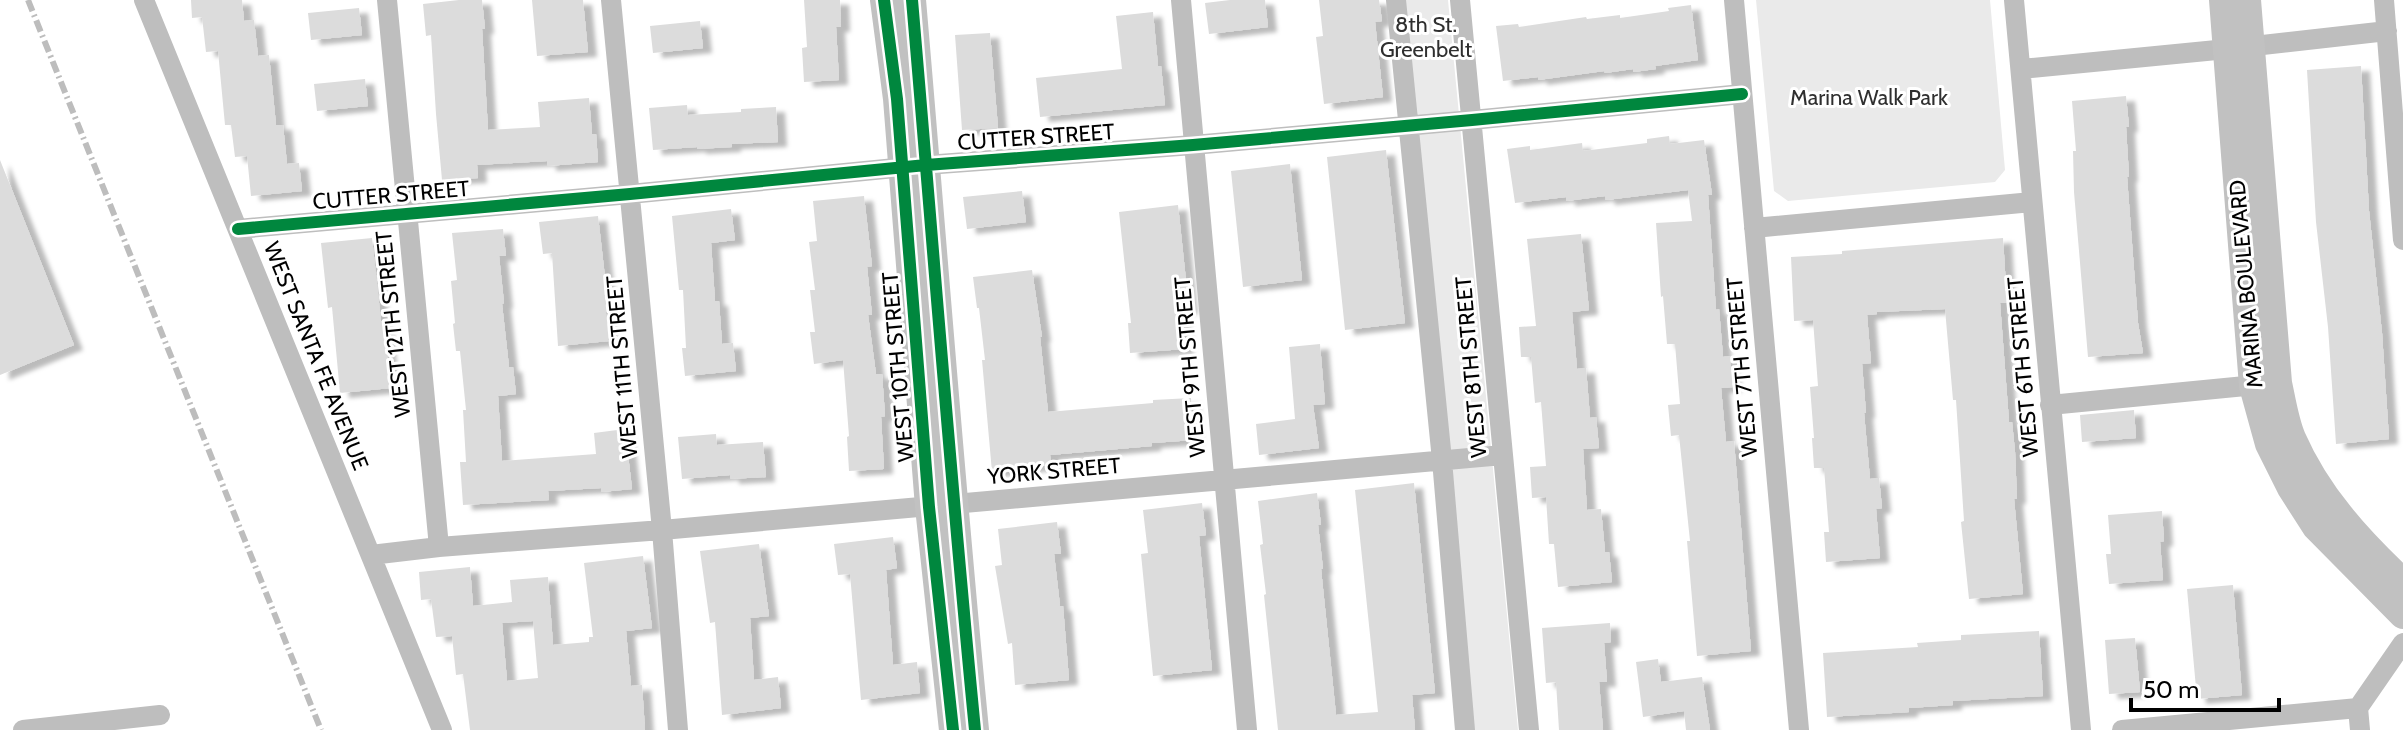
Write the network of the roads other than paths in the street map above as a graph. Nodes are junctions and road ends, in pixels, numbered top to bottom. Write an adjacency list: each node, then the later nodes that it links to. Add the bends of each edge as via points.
1 (144, 0): 27 (street, WEST SANTA FE AVENUE)
2 (387, 0): 25 (street, WEST 12TH STREET)
3 (611, 0): 23 (street, WEST 11TH STREET)
4 (884, 0): 22 (main road, WEST 10TH STREET, via 897,99)
5 (912, 0): 22 (main road, WEST 10TH STREET)
6 (1181, 0): 21 (street, WEST 9TH STREET)
7 (1396, 0): 20 (street, WEST 8TH STREET)
8 (1460, 0): 18 (street, WEST 8TH STREET)
9 (1734, 0): 17 (street, WEST 7TH STREET)
10 (2014, 0): 16 (street, WEST 6TH STREET)
11 (2223, 0): 15 (main road, MARINA BOULEVARD)
12 (2247, 0): 15 (main road, MARINA BOULEVARD)
13 (2384, 0): 14 (street)
14 (2387, 31): 15 (street); 19 (street)
15 (2239, 48): 16 (street); 29 (main road, MARINA BOULEVARD)
16 (2021, 69): 24 (street, WEST 6TH STREET)
17 (1742, 94): 18 (street, CUTTER STREET); 26 (street, WEST 7TH STREET)
18 (1472, 120): 20 (street, CUTTER STREET); 31 (street, WEST 8TH STREET)
19 (2399, 122): 28 (street)
20 (1408, 125): 21 (street, CUTTER STREET); 32 (street, WEST 8TH STREET)
21 (1193, 145): 22 (street, CUTTER STREET); 33 (street, WEST 9TH STREET)
22 (914, 166): 23 (street, CUTTER STREET); 34 (main road, WEST 10TH STREET)
23 (630, 194): 25 (street, CUTTER STREET); 35 (street, WEST 11TH STREET)
24 (2032, 202): 26 (street); 30 (street, WEST 6TH STREET)
25 (406, 213): 27 (street, CUTTER STREET); 36 (street, WEST 12TH STREET)
26 (1754, 228): 51 (street, WEST 7TH STREET)
27 (238, 229): 37 (street, WEST SANTA FE AVENUE)
28 (2403, 240)
29 (2265, 385): 30 (street); 38 (main road, MARINA BOULEVARD, via 2335,513); 39 (main road, MARINA BOULEVARD, via 2269,444 2291,488 2316,527)
30 (2050, 405): 52 (street, WEST 6TH STREET)
31 (1503, 455): 32 (street, YORK STREET); 50 (street, WEST 8TH STREET)
32 (1442, 460): 33 (street, YORK STREET); 49 (street, WEST 8TH STREET)
33 (1224, 480): 34 (street, YORK STREET); 48 (street, WEST 9TH STREET)
34 (942, 505): 35 (street, YORK STREET); 46 (main road, WEST 10TH STREET); 47 (main road, WEST 10TH STREET)
35 (662, 530): 36 (street, YORK STREET); 45 (street, WEST 11TH STREET)
36 (439, 547): 37 (street, YORK STREET)
37 (371, 555): 44 (street, WEST SANTA FE AVENUE)
38 (2403, 582)
39 (2403, 615)
40 (2403, 643): 41 (street)
41 (2358, 708): 53 (street); 54 (street)
42 (160, 715): 43 (street)
43 (23, 730)
44 (442, 730)
45 (678, 730)
46 (953, 730)
47 (975, 730)
48 (1247, 730)
49 (1465, 730)
50 (1529, 730)
51 (1799, 730)
52 (2081, 730)
53 (2122, 730)
54 (2360, 730)

